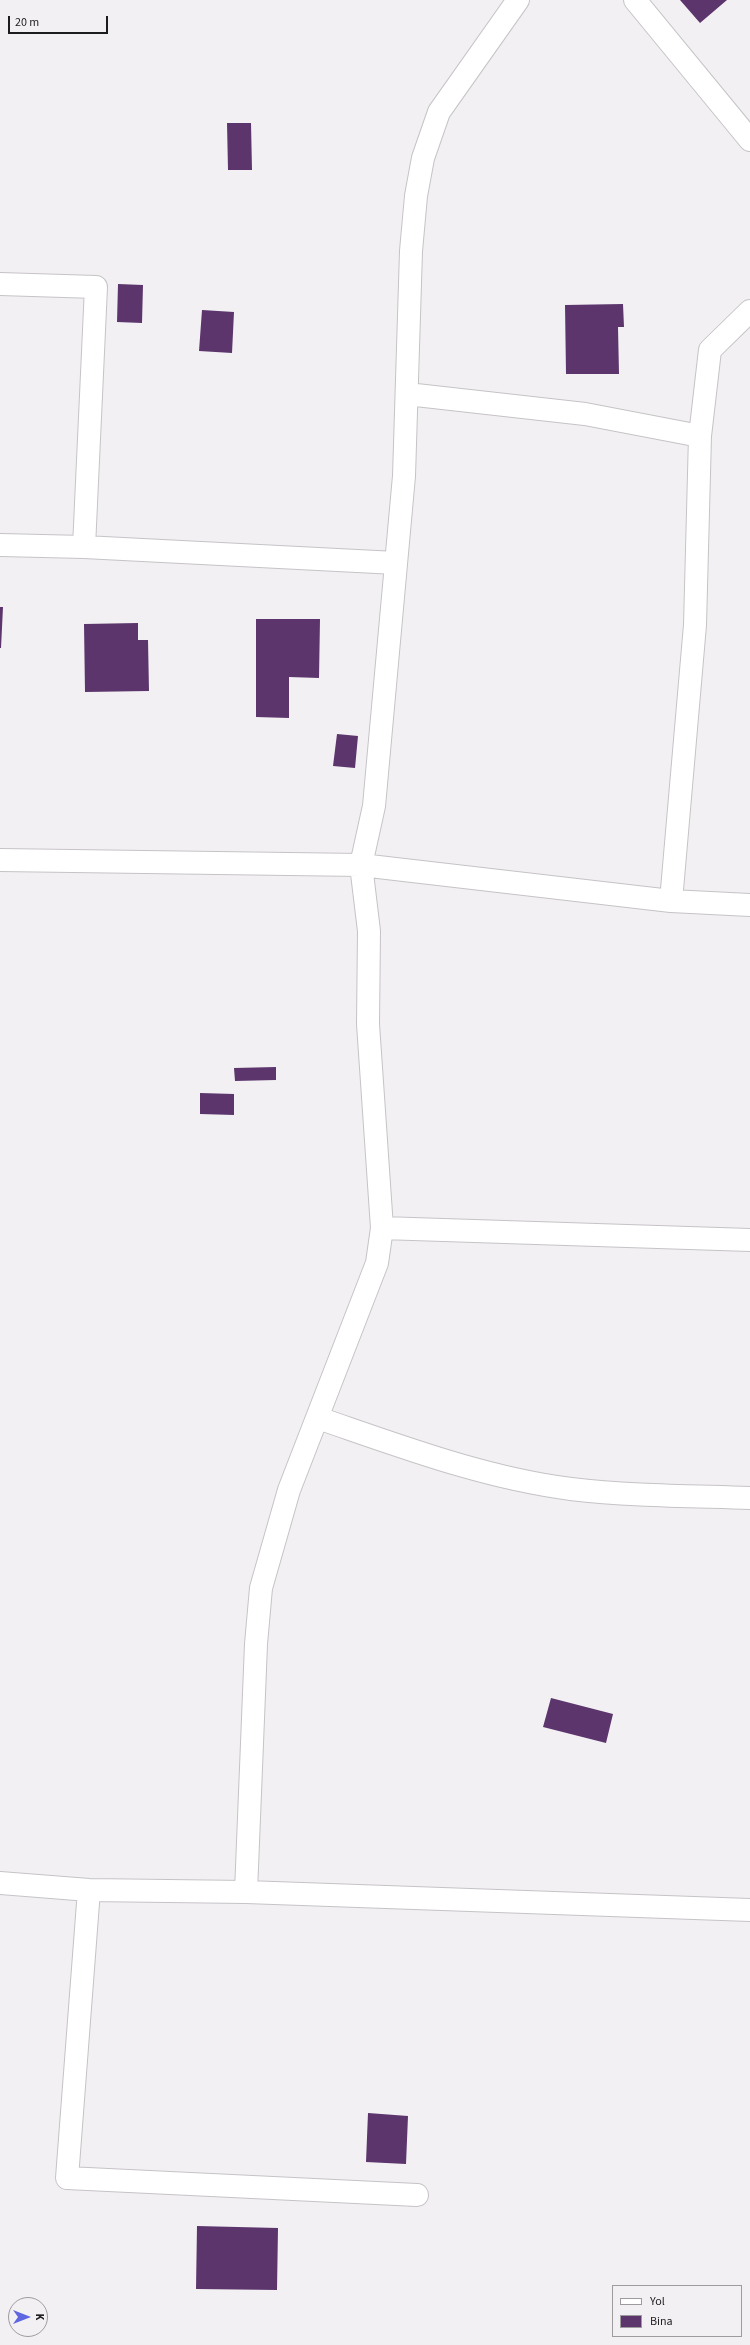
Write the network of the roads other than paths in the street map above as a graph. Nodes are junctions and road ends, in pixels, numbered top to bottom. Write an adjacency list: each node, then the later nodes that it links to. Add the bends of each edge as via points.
1 (518, 0): 6 (street, via 439,112 423,158 416,196 411,251)
2 (635, 0): 3 (street)
3 (750, 140)
4 (0, 284): 9 (street, via 96,287)
5 (750, 311): 7 (street, via 710,350)
6 (407, 394): 7 (street, via 585,414); 10 (street, via 404,476)
7 (700, 436): 13 (street, via 695,625)
8 (0, 545): 9 (street)
9 (84, 546): 10 (street)
10 (396, 563): 12 (street, via 374,806)
11 (0, 860): 12 (street)
12 (361, 865): 13 (street); 15 (street, via 369,931 368,1024)
13 (671, 901): 14 (street)
14 (750, 905)
15 (382, 1228): 16 (street); 17 (street, via 377,1263)
16 (750, 1240)
17 (318, 1418): 18 (street, via 419,1453 490,1473 571,1489); 21 (street, via 289,1490 261,1588 256,1644)
18 (750, 1498)
19 (0, 1883): 20 (street)
20 (90, 1890): 21 (street); 23 (street, via 67,2178)
21 (246, 1892): 22 (street)
22 (750, 1910)
23 (417, 2195)

